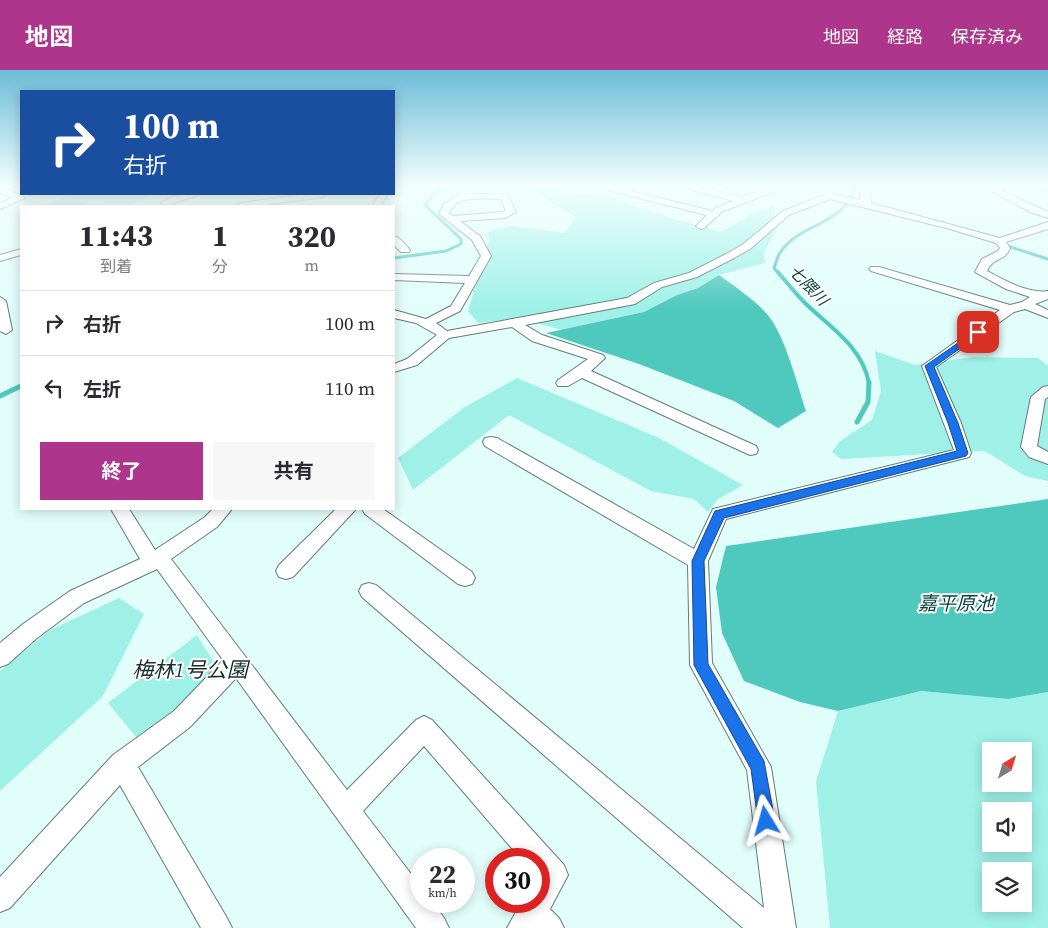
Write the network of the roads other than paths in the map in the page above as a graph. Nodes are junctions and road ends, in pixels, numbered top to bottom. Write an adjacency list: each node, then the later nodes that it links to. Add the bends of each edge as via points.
1 (461, 227): 12 (street, via 476,238 486,256)
2 (769, 227): 19 (street, via 730,256 693,275 658,285 631,301)
3 (954, 227): 6 (street)
4 (1044, 227): 6 (street)
5 (395, 240): 7 (street)
6 (1002, 244): 13 (street, via 1003,253 986,260 980,272 1010,287)
7 (405, 250)
8 (20, 252): 9 (street)
9 (0, 258)
10 (875, 269): 15 (street, via 961,296)
11 (395, 277): 12 (street)
12 (472, 280): 18 (street, via 456,308)
13 (1044, 296): 15 (street)
14 (0, 301): 21 (street)
15 (1018, 307): 17 (street); 35 (street, via 929,366 962,453 719,514)
16 (395, 314): 18 (street, via 412,316)
17 (1048, 314)
18 (427, 323): 22 (street)
19 (514, 323): 22 (street); 24 (street, via 536,338 598,358)
20 (20, 326): 21 (street)
21 (3, 331)
22 (444, 335): 23 (street, via 412,362)
23 (395, 368)
24 (581, 372): 25 (street); 28 (street)
25 (563, 383)
26 (1048, 390): 29 (street, via 1038,397 1029,447)
27 (491, 442): 35 (street)
28 (750, 450)
29 (1048, 458)
30 (121, 510): 34 (street)
31 (222, 510): 34 (street, via 211,522)
32 (347, 510): 36 (street)
33 (372, 510): 37 (street)
34 (155, 560): 39 (street, via 77,598); 40 (street)
35 (698, 561): 48 (street, via 701,665 759,767)
36 (286, 571)
37 (465, 578)
38 (369, 591): 47 (street)
39 (0, 657)
40 (236, 662): 41 (street, via 182,719); 42 (street)
41 (122, 764): 43 (street); 45 (street)
42 (346, 810): 44 (street, via 424,728 554,875); 46 (street)
43 (0, 898)
44 (536, 914)
45 (217, 928)
46 (434, 928)
47 (766, 928)
48 (781, 928)

